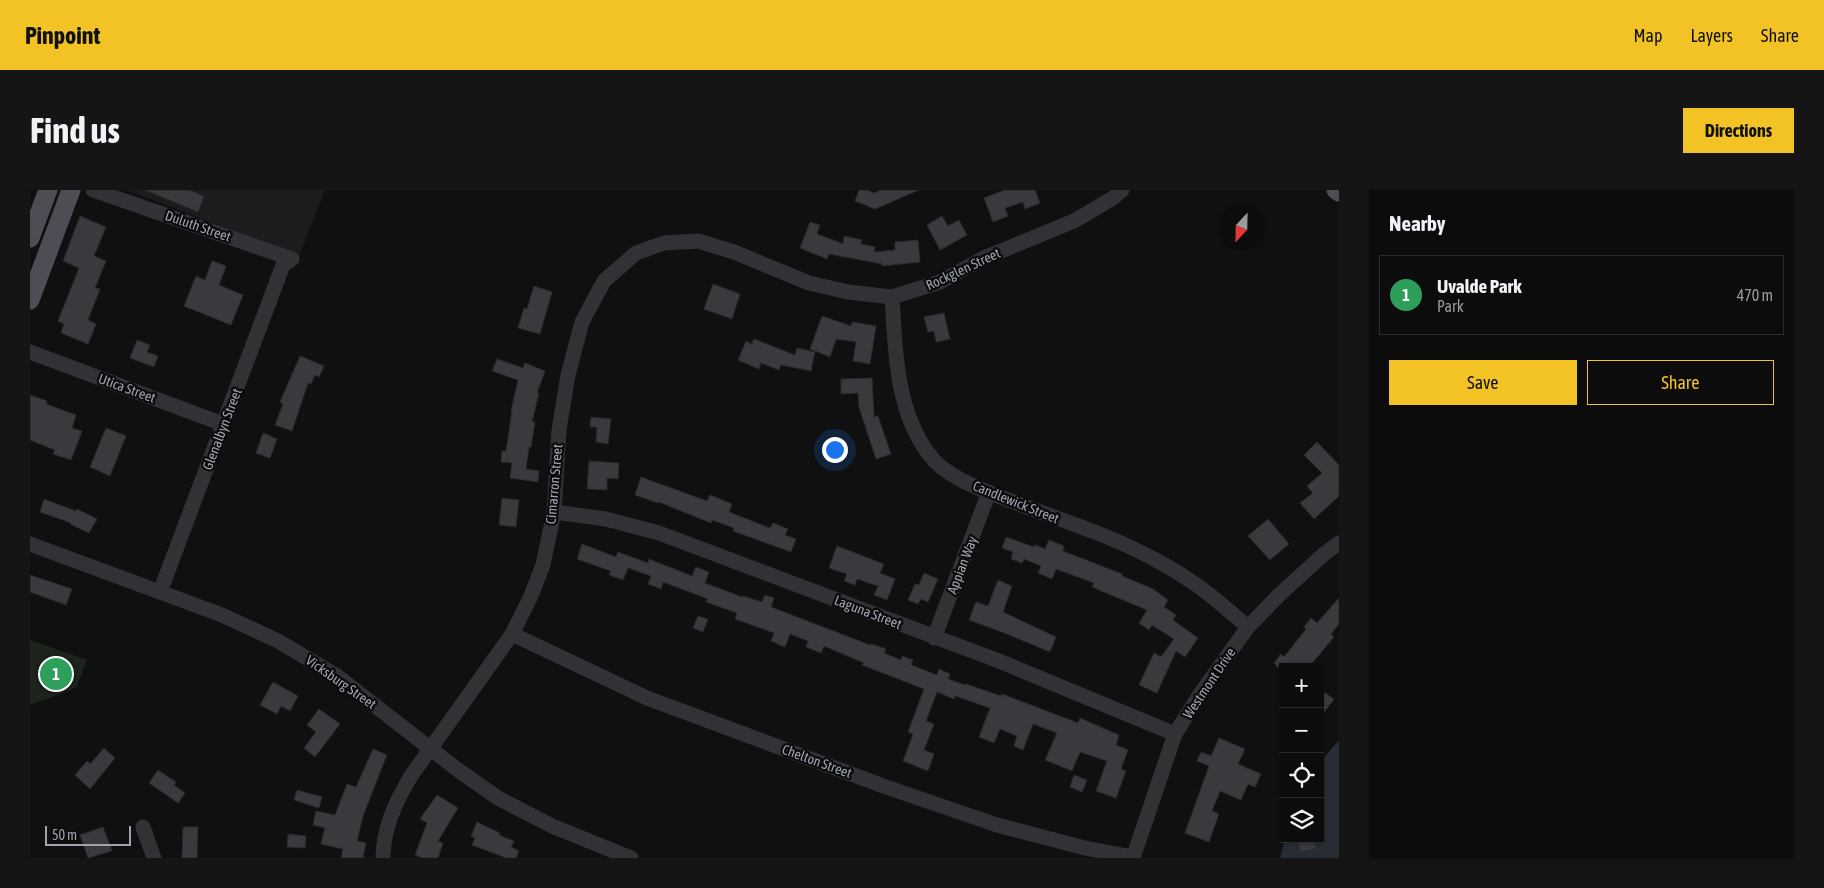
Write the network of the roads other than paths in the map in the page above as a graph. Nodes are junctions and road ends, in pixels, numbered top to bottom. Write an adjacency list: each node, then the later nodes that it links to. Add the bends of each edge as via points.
1 (48, 190): 7 (main road)
2 (72, 190): 11 (main road)
3 (93, 190): 9 (street, Duluth Street, via 292,259)
4 (1122, 190): 10 (street, Rockglen Street, via 1074,221 984,258 940,282)
5 (1336, 190): 6 (main road)
6 (1339, 192)
7 (30, 238)
8 (679, 242): 10 (street, Rockglen Street, via 698,241 734,252 809,283); 15 (street, Cimarron Street, via 664,243 636,253 604,281 582,322 568,375 559,430)
9 (283, 265): 13 (street, Glenalbyn Street)
10 (892, 297): 14 (street, Candlewick Street, via 895,347 912,425 928,454 952,475)
11 (30, 300)
12 (30, 352): 13 (street, Utica Street)
13 (223, 424): 18 (street, Glenalbyn Street)
14 (989, 492): 19 (street, Candlewick Street, via 1119,542 1195,583); 21 (street, Appian Way)
15 (554, 512): 20 (street, Cimarron Street, via 543,564); 21 (street, Laguna Street, via 606,519 659,533)
16 (1339, 543): 19 (street, Westmont Drive)
17 (30, 544): 18 (street, Vicksburg Street)
18 (160, 592): 23 (street, Vicksburg Street, via 278,641 337,676)
19 (1248, 627): 22 (street, Westmont Drive)
20 (512, 634): 23 (street, Cimarron Street); 25 (street, Chelton Street, via 647,698 886,787 997,825)
21 (934, 638): 22 (street, Laguna Street, via 999,661)
22 (1175, 734): 25 (street, Westmont Drive)
23 (430, 748): 27 (street, Cimarron Street, via 399,795 390,819); 28 (street, Vicksburg Street, via 498,798 552,826)
24 (142, 827): 26 (street)
25 (1133, 857)
26 (154, 858)
27 (383, 858)
28 (631, 858)

